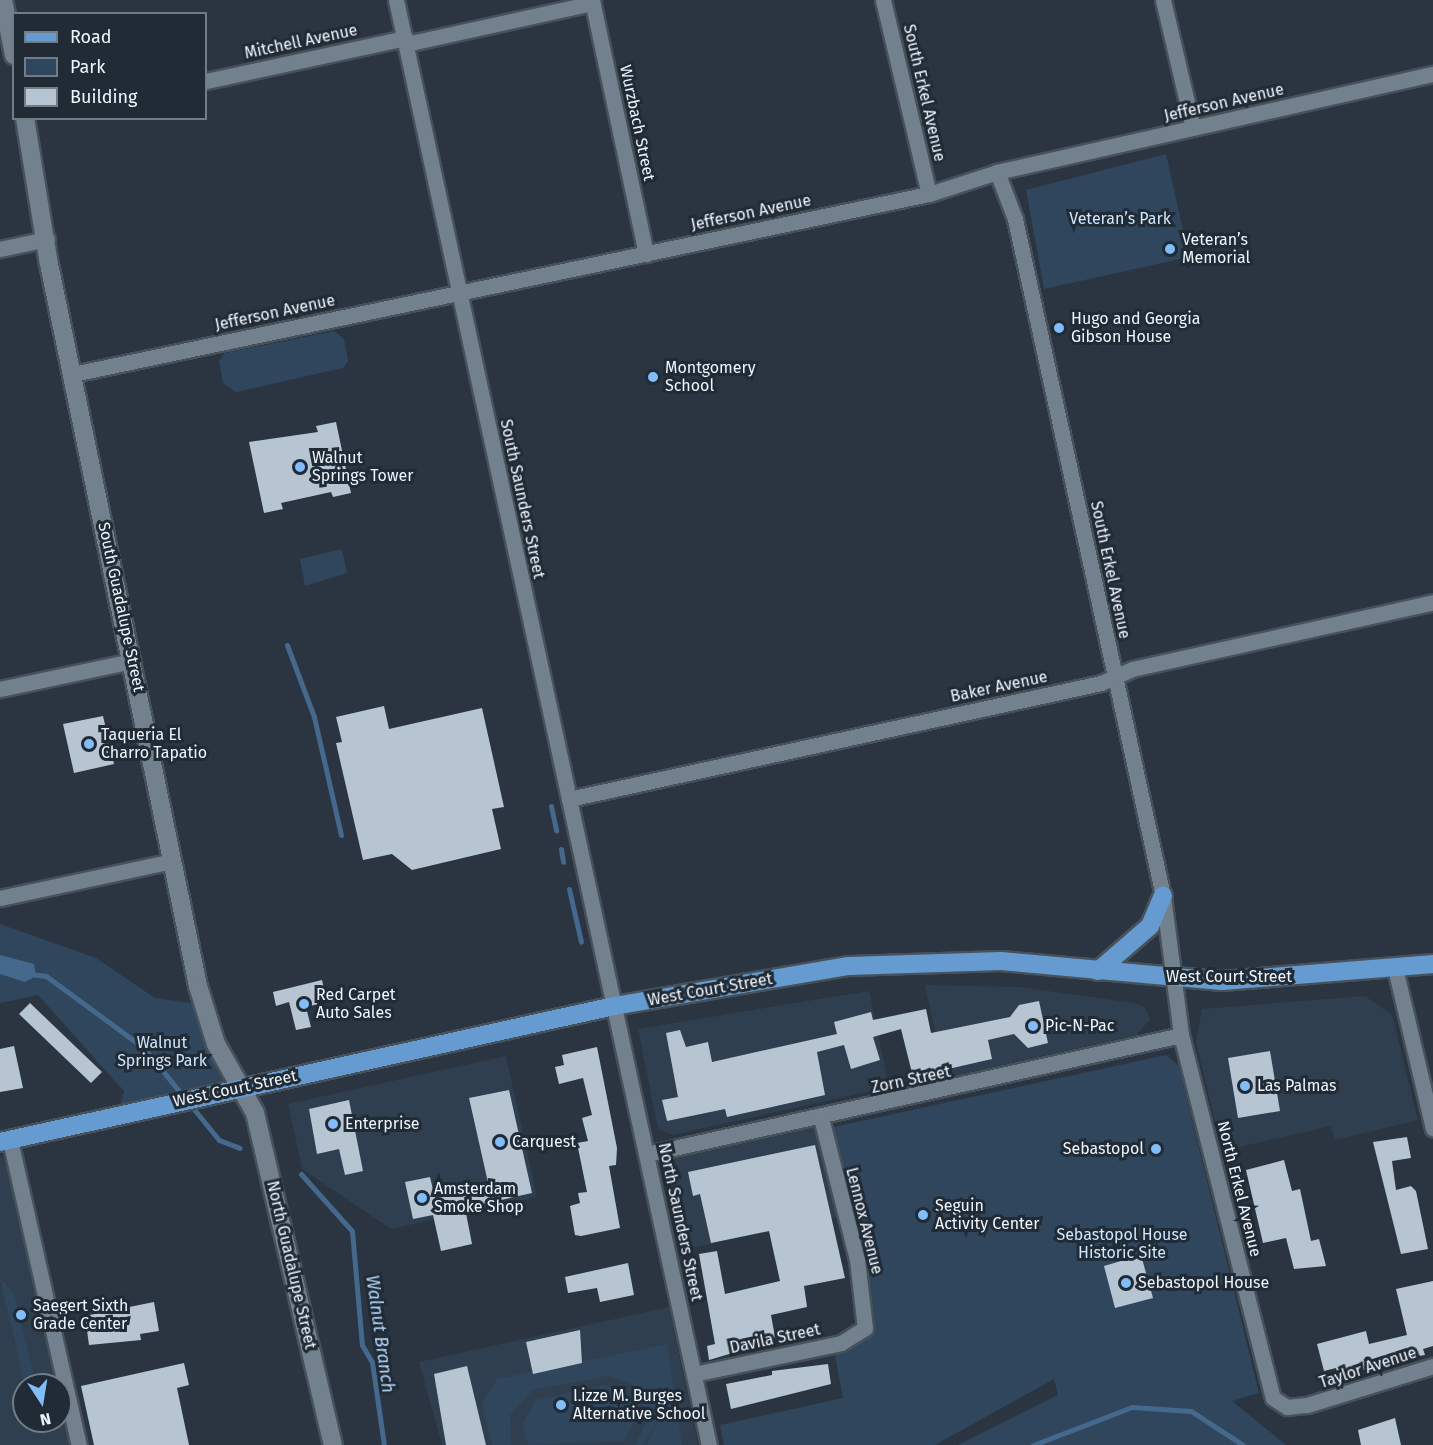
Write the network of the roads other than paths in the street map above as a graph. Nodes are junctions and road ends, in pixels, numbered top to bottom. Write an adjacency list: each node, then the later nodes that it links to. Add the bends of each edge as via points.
1 (3, 0): 6 (street)
2 (396, 0): 7 (street, South Saunders Street)
3 (883, 0): 14 (street, South Erkel Avenue)
4 (1163, 0): 12 (street)
5 (592, 1): 7 (street, Mitchell Avenue); 17 (street, Wurzbach Street)
6 (4, 29): 8 (street)
7 (406, 41): 10 (street, Mitchell Avenue); 18 (street, South Saunders Street)
8 (12, 50)
9 (1433, 74): 12 (street, Jefferson Avenue)
10 (207, 81)
11 (26, 120): 15 (street, South Guadalupe Street)
12 (1193, 128): 13 (street, Jefferson Avenue)
13 (997, 172): 14 (street, Jefferson Avenue); 22 (street, South Erkel Avenue, via 1015,219)
14 (929, 194): 17 (street, Jefferson Avenue)
15 (47, 238): 16 (street); 19 (street, South Guadalupe Street)
16 (0, 249)
17 (646, 254): 18 (street, Jefferson Avenue)
18 (459, 293): 19 (street, Jefferson Avenue); 24 (street, South Saunders Street)
19 (73, 374): 21 (street, South Guadalupe Street)
20 (1433, 602): 22 (street, Baker Avenue)
21 (132, 661): 23 (street); 25 (street, South Guadalupe Street)
22 (1115, 676): 24 (street, Baker Avenue); 26 (street, South Erkel Avenue)
23 (0, 689)
24 (569, 799): 32 (street, South Saunders Street)
25 (172, 861): 27 (street); 34 (street, South Guadalupe Street, via 210,1029)
26 (1163, 896): 30 (main road, via 1150,926); 31 (street, South Erkel Avenue)
27 (0, 898)
28 (1433, 964): 29 (main road, West Court Street)
29 (1395, 968): 31 (main road, West Court Street, via 1270,979); 36 (street)
30 (1098, 971): 31 (main road, West Court Street); 32 (main road, West Court Street, via 1002,961 894,962)
31 (1175, 980): 33 (street, North Erkel Avenue)
32 (614, 1006): 34 (main road, West Court Street); 38 (street, North Saunders Street)
33 (1180, 1035): 35 (street, Zorn Street); 42 (street, North Erkel Avenue, via 1266,1376)
34 (244, 1087): 37 (main road, West Court Street); 44 (street, North Guadalupe Street, via 255,1113)
35 (821, 1118): 38 (street, Zorn Street); 39 (street, Lennox Avenue, via 857,1260 867,1322)
36 (1433, 1129)
37 (5, 1141): 43 (street)
38 (647, 1154): 41 (street, North Saunders Street)
39 (861, 1333): 41 (street, Davila Street, via 824,1348)
40 (1433, 1366): 42 (street, Taylor Avenue, via 1335,1400)
41 (694, 1374): 45 (street, North Saunders Street)
42 (1278, 1404)
43 (79, 1445)
44 (333, 1445)
45 (709, 1445)

